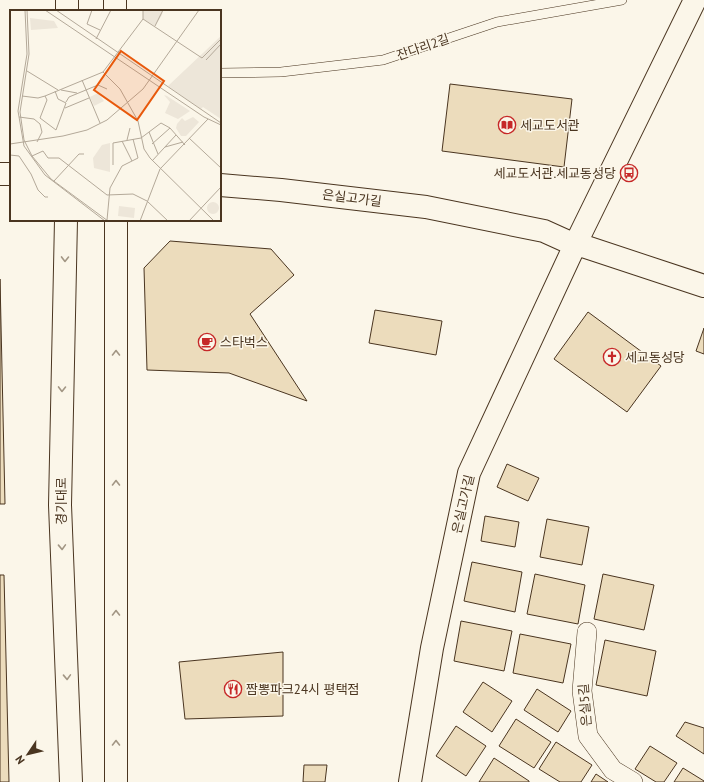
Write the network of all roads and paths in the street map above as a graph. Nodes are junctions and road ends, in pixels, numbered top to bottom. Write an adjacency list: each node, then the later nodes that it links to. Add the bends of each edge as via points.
1 (622, 0): 3 (lane, 잔다리2길, via 497,22 383,60 281,72)
2 (695, 0): 7 (street)
3 (221, 73)
4 (221, 185): 7 (street, 은실고가길, via 426,207 544,231)
5 (66, 221): 10 (street, 경기대로, one-way to 10, via 60,505)
6 (116, 221): 11 (street, one-way to 6)
7 (575, 245): 8 (street, 은실고가길); 12 (street, 은실고가길, via 469,473 432,648)
8 (704, 286)
9 (587, 632): 13 (street, 은실5길, via 582,691 588,736 613,770)
10 (70, 782)
11 (116, 782)
12 (410, 782)
13 (633, 782)

